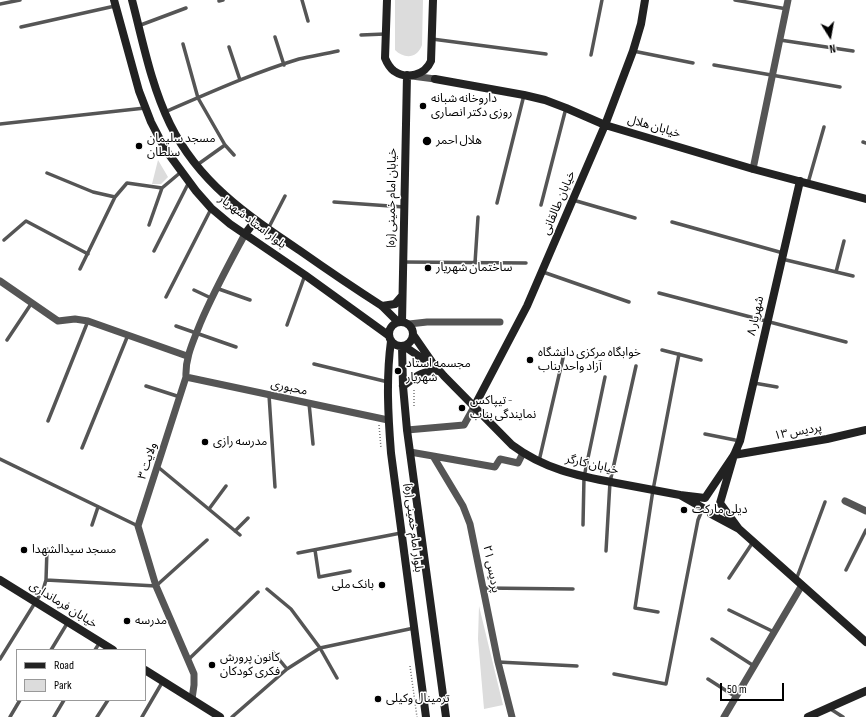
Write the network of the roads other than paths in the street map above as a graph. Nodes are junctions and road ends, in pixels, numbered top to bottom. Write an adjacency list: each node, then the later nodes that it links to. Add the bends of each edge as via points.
1 (20, 0): 11 (lane)
2 (132, 0): 15 (main road, بلوار استاد شهریار)
3 (302, 0): 14 (lane)
4 (386, 0): 17 (main road)
5 (433, 0): 20 (main road)
6 (602, 0): 28 (lane)
7 (645, 0): 25 (main road, خیابان طالقانی)
8 (735, 0): 13 (lane)
9 (788, 0): 13 (street)
10 (115, 3): 16 (lane); 40 (main road, بلوار استاد شهریار)
11 (0, 4)
12 (186, 8): 15 (lane)
13 (786, 9): 21 (street)
14 (308, 21)
15 (138, 26): 42 (main road, بلوار استاد شهریار, via 155,87)
16 (21, 27)
17 (385, 34): 18 (lane); 33 (main road, via 385,58 388,65 402,75)
18 (361, 35)
19 (275, 37): 30 (lane)
20 (432, 39): 27 (lane); 32 (main road)
21 (780, 40): 26 (lane); 34 (street)
22 (184, 44): 39 (lane)
23 (229, 48): 36 (lane)
24 (338, 51): 30 (lane, via 299,59)
25 (633, 51): 29 (lane); 44 (main road, خیابان طالقانی)
26 (853, 51)
27 (546, 54)
28 (591, 55)
29 (693, 63)
30 (284, 65): 36 (lane)
31 (714, 65): 34 (lane)
32 (429, 66): 33 (main road, via 419,74); 35 (street)
33 (409, 75): 35 (street); 62 (main road, خیابان امام خمینی (ره))
34 (773, 75): 37 (lane); 49 (street)
35 (435, 79): 38 (main road, خیابان هلال)
36 (240, 80): 39 (lane)
37 (840, 87)
38 (524, 95): 41 (main road, خیابان هلال); 60 (lane)
39 (198, 98): 42 (lane); 46 (lane)
40 (145, 108): 43 (lane); 50 (main road, بلوار استاد شهریار, via 165,149)
41 (566, 108): 44 (main road, خیابان هلال); 61 (lane)
42 (165, 112): 48 (main road, بلوار استاد شهریار, via 173,130)
43 (0, 124)
44 (605, 126): 49 (main road, خیابان هلال); 58 (main road, خیابان طالقانی)
45 (824, 127): 53 (lane)
46 (225, 145): 47 (lane); 48 (lane)
47 (234, 155)
48 (196, 165): 66 (main road, بلوار استاد شهریار, via 231,202)
49 (753, 169): 53 (main road, خیابان هلال)
50 (181, 172): 52 (main road, بلوار استاد شهریار); 54 (lane)
51 (47, 174): 55 (lane, via 93,192)
52 (189, 182): 63 (main road, بلوار استاد شهریار); 73 (lane)
53 (804, 182): 57 (main road, خیابان هلال); 75 (main road, شهریار ۸)
54 (162, 188): 55 (lane, via 127,183); 68 (lane)
55 (115, 196): 74 (lane)
56 (285, 196): 69 (lane)
57 (866, 199)
58 (573, 200): 65 (lane); 80 (main road, خیابان طالقانی)
59 (334, 202): 62 (lane)
60 (497, 203)
61 (541, 205)
62 (404, 207): 76 (main road, خیابان امام خمینی (ره))
63 (211, 208): 70 (main road, بلوار استاد شهریار); 89 (lane)
64 (478, 217): 77 (lane)
65 (635, 218)
66 (255, 221): 69 (main road, بلوار استاد شهریار); 70 (main road)
67 (672, 222): 75 (lane)
68 (149, 225)
69 (268, 230): 94 (main road, بلوار استاد شهریار)
70 (246, 234): 82 (main road, بلوار استاد شهریار); 85 (street, ولایت ۳)
71 (4, 240): 74 (lane, via 26,221)
72 (844, 241): 81 (lane)
73 (154, 251)
74 (88, 254): 79 (lane)
75 (782, 256): 81 (lane); 96 (main road, شهریار ۸)
76 (403, 262): 77 (lane); 88 (main road, خیابان امام خمینی (ره))
77 (475, 263): 78 (lane)
78 (526, 264)
79 (80, 269)
80 (542, 271): 92 (lane); 127 (main road, خیابان طالقانی, via 527,306)
81 (836, 272): 83 (lane)
82 (305, 275): 99 (lane); 104 (main road, بلوار استاد شهریار)
83 (853, 276)
84 (0, 280): 93 (street)
85 (216, 288): 90 (street, ولایت ۳); 91 (lane)
86 (194, 290): 90 (lane)
87 (659, 293): 96 (lane)
88 (402, 296): 94 (main road, via 395,304); 98 (main road, خیابان امام خمینی (ره))
89 (166, 297)
90 (211, 298): 101 (street, ولایت ۳)
91 (250, 300)
92 (629, 302)
93 (31, 304): 95 (street, via 58,321); 105 (lane)
94 (382, 306): 98 (main road, بلوار استاد شهریار)
95 (88, 321): 102 (street); 129 (lane)
96 (767, 321): 106 (lane); 120 (main road, شهریار ۸)
97 (500, 322): 98 (street)
98 (403, 323): 103 (main road, via 413,330); 104 (main road, via 393,325 389,330)
99 (287, 325)
100 (176, 326): 101 (lane)
101 (196, 334): 108 (lane); 111 (street, ولایت ۳)
102 (128, 335): 111 (street); 135 (lane)
103 (414, 336): 107 (main road); 116 (main road)
104 (390, 338): 107 (main road, via 395,345); 119 (main road, بلوار امام خمینی (ره))
105 (7, 340)
106 (846, 342)
107 (403, 346): 116 (main road); 122 (main road, بلوار امام خمینی (ره))
108 (236, 348)
109 (662, 350): 110 (lane)
110 (679, 354): 113 (lane); 147 (lane)
111 (187, 356): 117 (street, ولایت ۳)
112 (563, 358): 141 (lane)
113 (700, 360)
114 (314, 364): 119 (lane)
115 (636, 366): 144 (lane)
116 (440, 371): 122 (main road, via 420,374); 127 (main road, خیابان کارگر)
117 (186, 377): 124 (street, محبوری); 125 (street, ولایت ۳)
118 (605, 377): 143 (lane)
119 (388, 382): 128 (main road, بلوار امام خمینی (ره))
120 (753, 383): 123 (lane); 133 (main road, شهریار ۸)
121 (146, 386): 125 (lane)
122 (403, 386): 130 (main road, بلوار امام خمینی (ره))
123 (776, 387)
124 (269, 395): 126 (street, محبوری); 146 (lane)
125 (180, 397): 142 (street, ولایت ۳)
126 (309, 403): 128 (street, محبوری); 134 (lane)
127 (474, 406): 130 (street, via 464,425); 137 (main road, خیابان کارگر)
128 (388, 420): 165 (main road, بلوار امام خمینی (ره))
129 (48, 421)
130 (407, 430): 136 (main road, بلوار امام خمینی (ره))
131 (866, 430): 138 (main road, پردیس ۱۳)
132 (705, 434): 133 (lane)
133 (740, 441): 138 (main road, شهریار ۸)
134 (313, 444)
135 (82, 448)
136 (410, 452): 139 (street); 224 (main road, بلوار امام خمینی (ره))
137 (523, 453): 139 (street, via 518,463 500,459 495,467); 141 (main road, خیابان کارگر)
138 (734, 455): 149 (main road, شهریار ۸); 152 (main road, شهریار ۸)
139 (433, 456): 180 (street, پردیس ۲۱, via 470,524)
140 (0, 459): 153 (lane)
141 (539, 462): 143 (main road, خیابان کارگر)
142 (158, 467): 155 (lane); 161 (street, ولایت ۳)
143 (584, 477): 144 (main road, خیابان کارگر); 160 (lane)
144 (610, 482): 147 (main road, خیابان کارگر); 171 (lane)
145 (226, 486): 155 (lane)
146 (275, 487)
147 (653, 490): 148 (main road, خیابان کارگر); 186 (lane, via 634,608)
148 (680, 495): 149 (main road, خیابان کارگر); 154 (main road, خیابان کارگر)
149 (706, 498): 152 (main road, via 714,497); 154 (main road, via 702,503)
150 (845, 501): 156 (street)
151 (825, 502): 177 (lane)
152 (720, 503): 157 (main road, via 718,511); 162 (main road)
153 (98, 507): 159 (lane); 161 (lane)
154 (703, 508): 157 (main road); 205 (lane, via 698,520 666,684)
155 (209, 509): 164 (lane)
156 (866, 511)
157 (712, 514): 162 (main road)
158 (248, 518): 164 (lane)
159 (92, 525)
160 (583, 525)
161 (138, 526): 179 (street)
162 (740, 529): 168 (main road)
163 (866, 530): 173 (lane)
164 (235, 531): 166 (lane)
165 (402, 533): 170 (lane); 188 (main road, بلوار امام خمینی (ره))
166 (240, 535)
167 (207, 540): 179 (lane)
168 (753, 541): 175 (lane); 177 (main road)
169 (47, 549): 176 (lane)
170 (315, 550): 172 (lane); 174 (lane, via 319,577)
171 (606, 551)
172 (298, 553)
173 (846, 570)
174 (350, 571)
175 (729, 578)
176 (46, 580): 179 (lane); 184 (lane, via 44,590)
177 (799, 582): 189 (street); 192 (main road)
178 (1, 583): 184 (main road, خیابان فرمانداری)
179 (156, 586): 199 (street)
180 (483, 588): 182 (lane); 200 (street, پردیس ۲۱)
181 (267, 589): 193 (lane, via 291,610)
182 (572, 589)
183 (258, 592): 199 (lane)
184 (35, 602): 187 (main road, خیابان فرمانداری); 198 (lane)
185 (729, 610): 189 (lane)
186 (658, 612)
187 (68, 622): 191 (main road, خیابان فرمانداری); 194 (lane)
188 (414, 628): 193 (lane); 223 (main road, بلوار امام خمینی (ره))
189 (774, 632): 202 (street)
190 (712, 639): 202 (lane)
191 (100, 642): 195 (lane); 196 (main road, خیابان فرمانداری)
192 (866, 642)
193 (320, 648): 203 (lane); 206 (lane)
194 (52, 649)
195 (96, 649)
196 (111, 649)
197 (273, 652): 203 (lane)
198 (0, 659)
199 (188, 660): 211 (street, via 194,680)
200 (498, 662): 201 (lane); 225 (street, پردیس ۲۱)
201 (577, 666)
202 (754, 666): 210 (street)
203 (287, 669): 222 (lane)
204 (146, 671): 208 (main road)
205 (614, 674)
206 (337, 678)
207 (708, 679): 210 (lane)
208 (163, 681): 211 (main road); 220 (lane)
209 (866, 691): 215 (main road)
210 (736, 697): 226 (street)
211 (192, 699): 216 (main road)
212 (19, 701): 217 (lane)
213 (63, 701): 218 (lane)
214 (107, 701): 219 (lane)
215 (829, 708): 227 (main road); 228 (lane)
216 (210, 714): 221 (main road)
217 (10, 717)
218 (54, 717)
219 (97, 717)
220 (142, 717)
221 (220, 717)
222 (232, 717)
223 (426, 717)
224 (446, 717)
225 (512, 717)
226 (724, 717)
227 (808, 717)
228 (843, 717)

